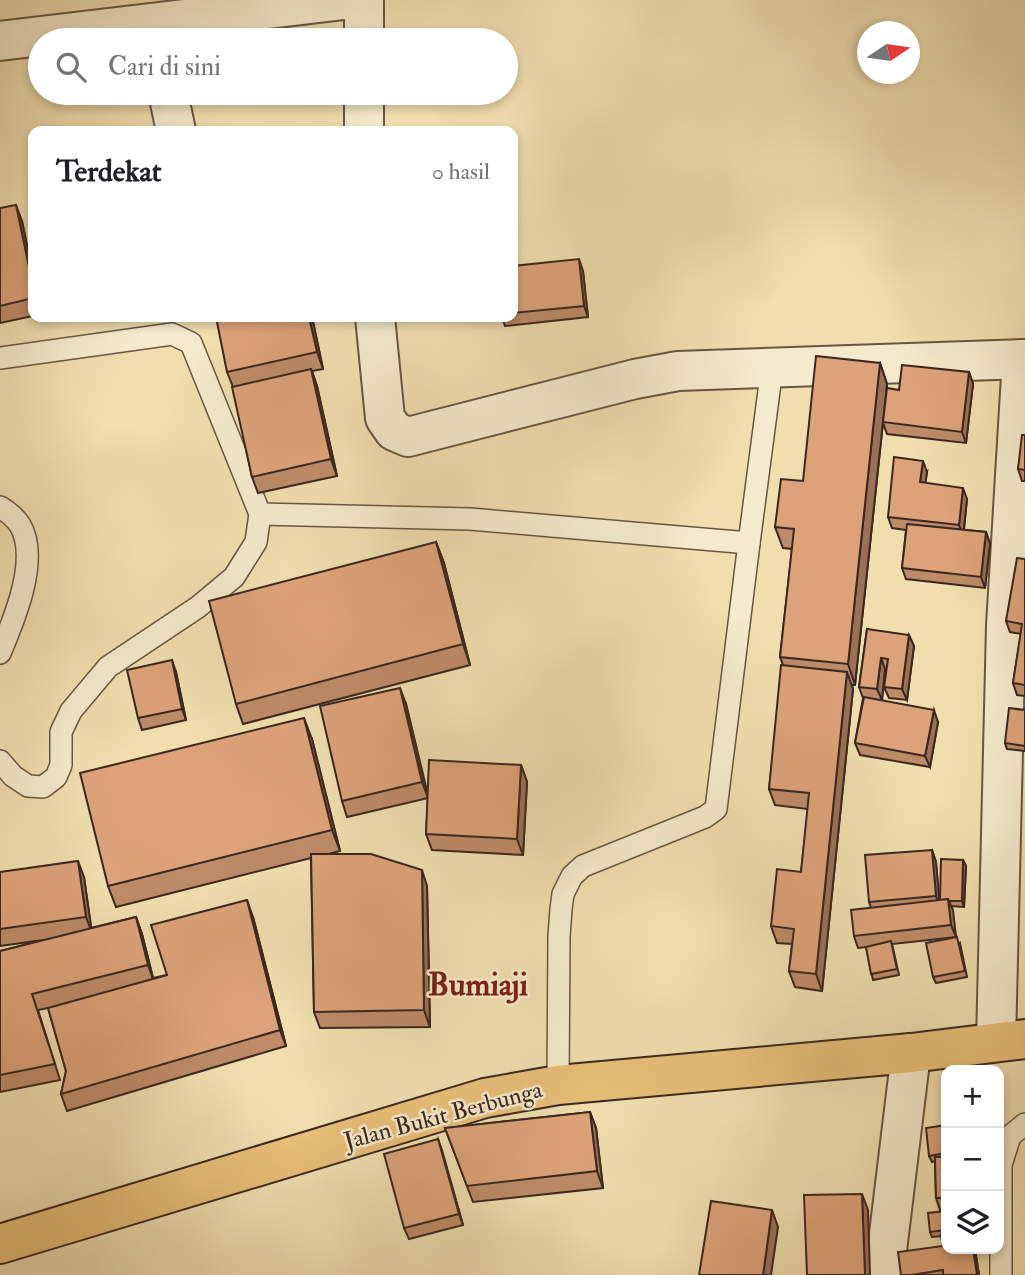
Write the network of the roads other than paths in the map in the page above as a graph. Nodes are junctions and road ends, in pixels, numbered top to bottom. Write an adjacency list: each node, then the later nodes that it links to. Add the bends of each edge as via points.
1 (344, 0): 3 (street)
2 (364, 0): 5 (street)
3 (144, 23): 4 (street)
4 (104, 28)
5 (364, 28)
6 (28, 38): 7 (street)
7 (0, 41)
8 (171, 105): 10 (street)
9 (364, 105): 11 (street)
10 (175, 126)
11 (363, 126)
12 (375, 322): 15 (street, via 385,418 394,431 408,437 635,379 678,371)
13 (0, 358): 17 (lane, via 172,334 191,343)
14 (1024, 359): 15 (street); 21 (street, via 1006,626)
15 (772, 368): 18 (lane)
16 (0, 507): 19 (lane, via 15,517 27,548 26,578)
17 (260, 514): 18 (lane, via 470,519); 20 (lane, via 256,542 234,577 108,667 71,711 61,732 61,765 56,777 43,787 29,786)
18 (749, 543): 23 (lane, via 716,809 583,866 564,894 559,936)
19 (0, 653)
20 (0, 761)
21 (1011, 1041): 22 (main road, Jalan Bukit Berbunga)
22 (911, 1053): 23 (main road, Jalan Bukit Berbunga); 26 (street)
23 (558, 1085): 25 (main road, Jalan Bukit Berbunga, via 485,1098)
24 (1025, 1124): 27 (lane, via 1010,1136 1001,1164)
25 (0, 1244)
26 (884, 1275)
27 (1001, 1275)

